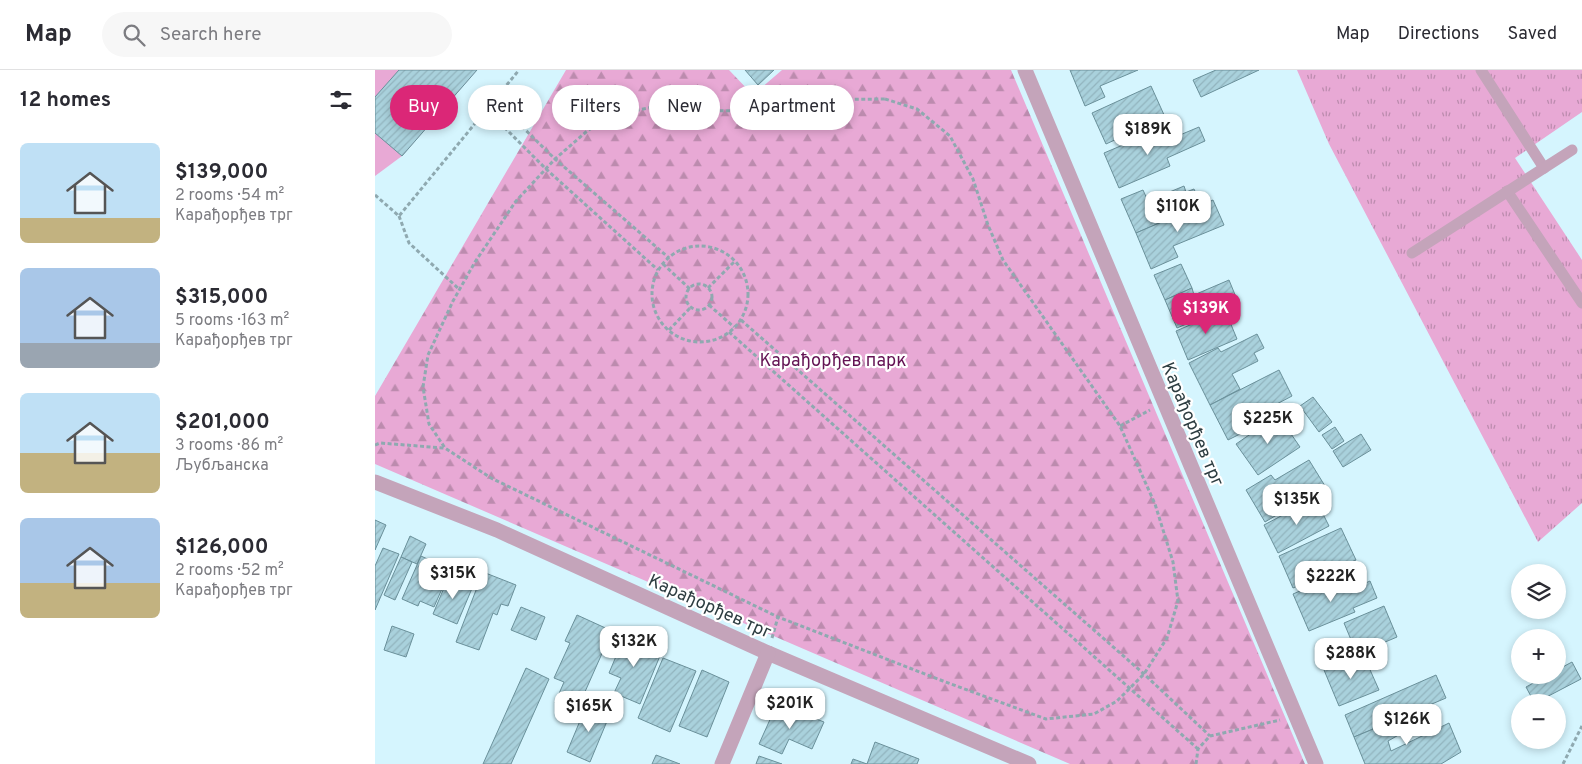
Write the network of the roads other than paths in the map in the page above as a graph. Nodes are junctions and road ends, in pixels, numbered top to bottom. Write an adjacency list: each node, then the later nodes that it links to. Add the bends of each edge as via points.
1 (1025, 70): 12 (street, Карађорђев трг)
2 (1481, 70): 4 (lane)
3 (1572, 150): 4 (lane)
4 (1544, 168): 5 (lane)
5 (1507, 191): 6 (lane); 7 (lane)
6 (1412, 253)
7 (1582, 303)
8 (375, 482): 9 (street, Карађорђев трг, via 497,530)
9 (767, 653): 10 (street); 11 (street, Карађорђев трг)
10 (722, 764)
11 (1029, 764)
12 (1316, 764)

